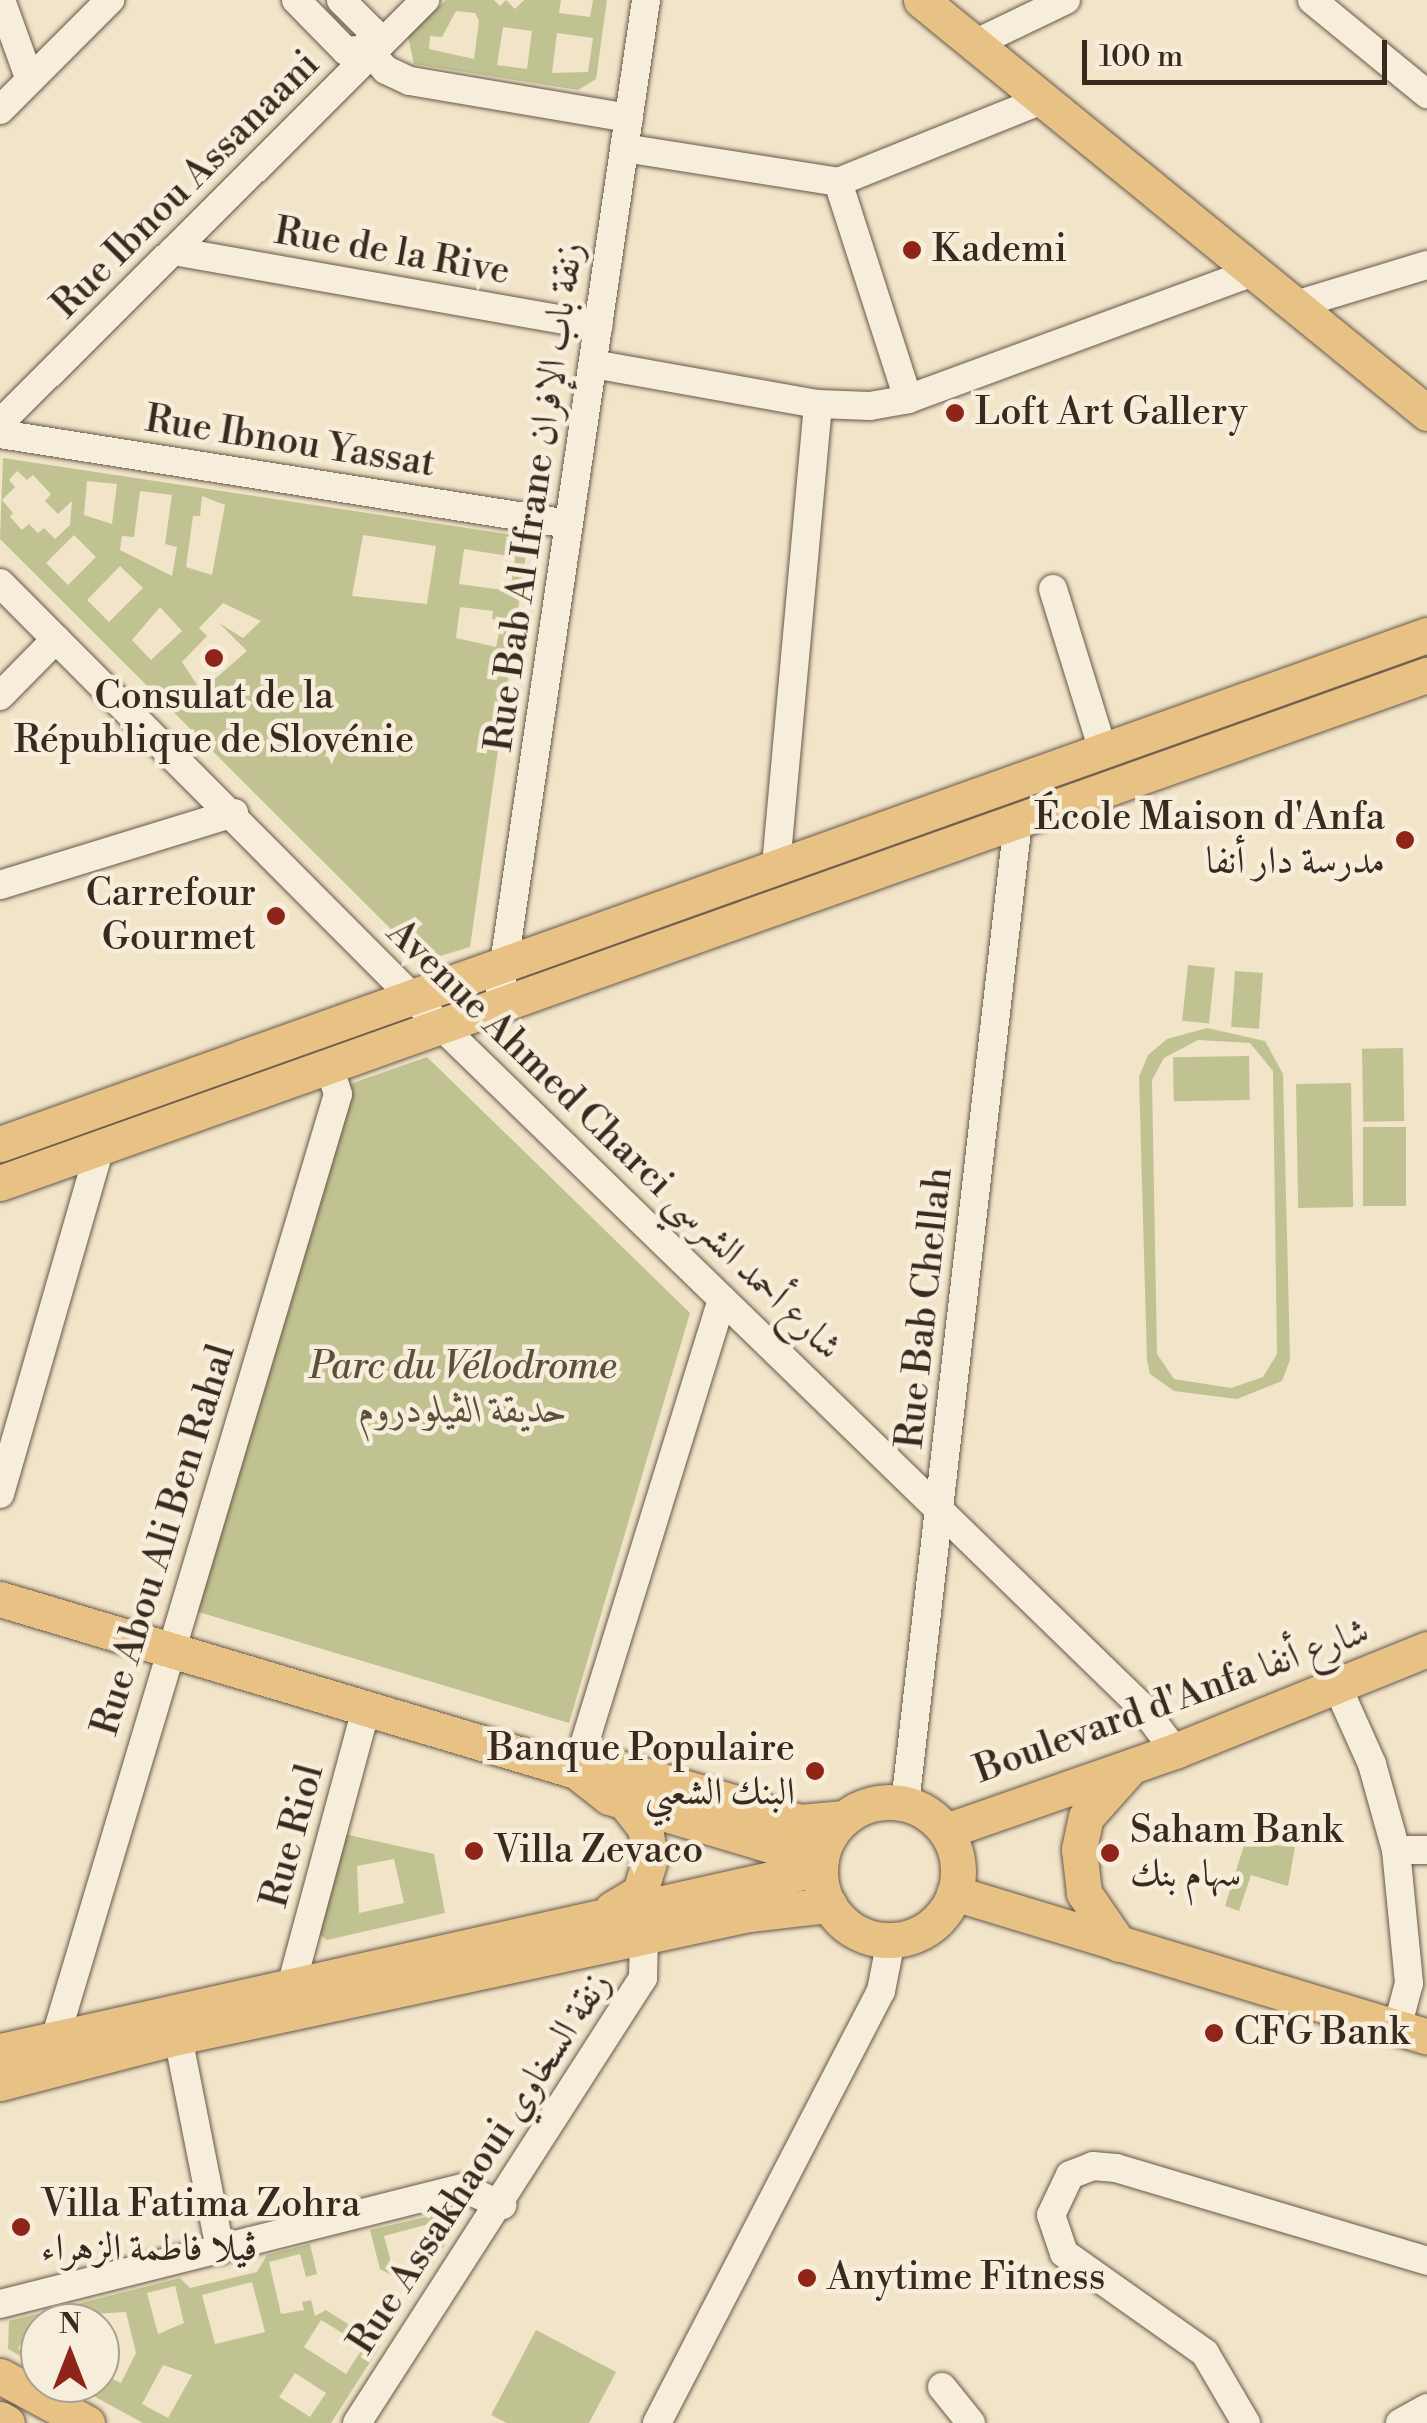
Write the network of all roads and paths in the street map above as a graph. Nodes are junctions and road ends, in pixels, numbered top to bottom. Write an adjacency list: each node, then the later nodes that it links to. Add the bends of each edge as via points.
1 (1, 0): 12 (street)
2 (110, 0): 12 (street)
3 (296, 0): 11 (street, via 346,51)
4 (341, 0): 11 (street, via 372,31)
5 (425, 0): 11 (street, Rue Ibnou Assanaani)
6 (646, 0): 16 (street, Rue Bab Al Ifrane زنقة باب الإفران)
7 (920, 0): 10 (main road)
8 (1066, 0): 10 (street)
9 (1312, 0): 13 (street)
10 (974, 44): 14 (main road)
11 (369, 52): 16 (street, via 410,80); 19 (street, Rue Ibnou Assanaani)
12 (30, 80): 15 (street)
13 (1427, 94)
14 (1040, 101): 18 (street); 21 (main road)
15 (0, 110)
16 (629, 118): 17 (street, Rue Bab Al Ifrane زنقة باب الإفران)
17 (624, 148): 18 (street); 23 (street, Rue Bab Al Ifrane زنقة باب الإفران)
18 (838, 182): 25 (street)
19 (173, 252): 23 (street, Rue de la Rive); 28 (street, Rue Ibnou Assanaani)
20 (1427, 265): 22 (street)
21 (1250, 273): 22 (main road); 25 (street)
22 (1292, 306): 27 (main road)
23 (598, 326): 24 (street, Rue Bab Al Ifrane زنقة باب الإفران)
24 (593, 364): 26 (street); 30 (street, Rue Bab Al Ifrane زنقة باب الإفران)
25 (908, 399): 26 (street, via 858,407)
26 (818, 404): 40 (street)
27 (1427, 414)
28 (0, 423)
29 (0, 434): 30 (street, Rue Ibnou Yassat)
30 (569, 524): 42 (street, Rue Bab Al Ifrane زنقة باب الإفران)
31 (0, 583): 34 (street, Avenue Ahmed Charci شارع أحمد الشرسي)
32 (1053, 590): 37 (street)
33 (1427, 635): 37 (main road)
34 (56, 639): 36 (street); 38 (street, Avenue Ahmed Charci شارع أحمد الشرسي)
35 (1427, 675): 39 (main road)
36 (0, 696)
37 (1103, 752): 40 (main road)
38 (234, 813): 41 (street); 43 (street, Avenue Ahmed Charci شارع أحمد الشرسي)
39 (1018, 821): 44 (main road); 52 (street, Rue Bab Chellah)
40 (776, 866): 42 (main road)
41 (0, 885)
42 (504, 964): 43 (main road); 44 (street, Rue Bab Al Ifrane زنقة باب الإفران)
43 (411, 996): 45 (street, Avenue Ahmed Charci شارع أحمد الشرسي); 47 (main road)
44 (498, 1005): 45 (main road)
45 (441, 1026): 46 (main road); 50 (street, Avenue Ahmed Charci شارع أحمد الشرسي)
46 (328, 1066): 48 (main road); 55 (street, Rue Abou Ali Ben Rahal, via 338,1094)
47 (0, 1144)
48 (100, 1147): 49 (main road); 51 (street)
49 (0, 1183)
50 (722, 1299): 52 (street, Avenue Ahmed Charci شارع أحمد الشرسي); 60 (street)
51 (0, 1494)
52 (940, 1510): 58 (street, Avenue Ahmed Charci شارع أحمد الشرسي, via 1142,1707); 62 (street, Rue Bab Chellah)
53 (0, 1599): 55 (main road)
54 (1427, 1649): 56 (main road, Boulevard d'Anfa شارع أنفا)
55 (170, 1650): 57 (main road); 76 (street, Rue Abou Ali Ben Rahal)
56 (1338, 1688): 58 (main road, Boulevard d'Anfa شارع أنفا); 65 (street, via 1372,1764)
57 (366, 1709): 60 (main road); 74 (street, Rue Riol)
58 (1174, 1751): 59 (main road, Boulevard d'Anfa شارع أنفا)
59 (1132, 1767): 64 (main road, Boulevard d'Anfa شارع أنفا); 73 (main road, via 1086,1817 1078,1849 1084,1893)
60 (581, 1772): 61 (main road, via 609,1797); 63 (main road, via 613,1766 800,1822)
61 (624, 1801): 67 (main road); 70 (main road, via 644,1828 649,1869 634,1898)
62 (905, 1804): 63 (main road, via 870,1805); 64 (main road)
63 (844, 1818): 67 (main road)
64 (946, 1831): 68 (main road, via 957,1863)
65 (1396, 1850): 66 (street); 75 (street)
66 (1427, 1850)
67 (820, 1864): 69 (main road); 70 (main road)
68 (954, 1893): 72 (main road, via 929,1928); 73 (main road)
69 (829, 1906): 71 (main road, via 792,1906); 72 (main road, via 858,1933)
70 (604, 1913): 74 (main road)
71 (644, 1937): 77 (main road); 80 (street, Rue Assakhaoui زنقة السخاوي, via 643,1978)
72 (890, 1940): 91 (street, via 881,1991)
73 (1119, 1944): 75 (main road)
74 (292, 1983): 76 (main road)
75 (1412, 2033)
76 (56, 2036): 78 (main road)
77 (178, 2037): 79 (main road); 81 (street)
78 (0, 2051)
79 (0, 2083)
80 (502, 2205): 81 (street, via 463,2188); 90 (street, Rue Assakhaoui زنقة السخاوي)
81 (220, 2250): 83 (street)
82 (1427, 2261): 93 (street, via 1116,2168 1093,2166 1070,2175 1051,2214 1064,2253 1206,2353)
83 (0, 2304)
84 (0, 2376): 89 (main road)
85 (942, 2387): 92 (street)
86 (1427, 2408): 94 (street)
87 (0, 2419): 88 (main road)
88 (7, 2423)
89 (87, 2423)
90 (357, 2423)
91 (657, 2423)
92 (971, 2423)
93 (1246, 2423)
94 (1400, 2423)

